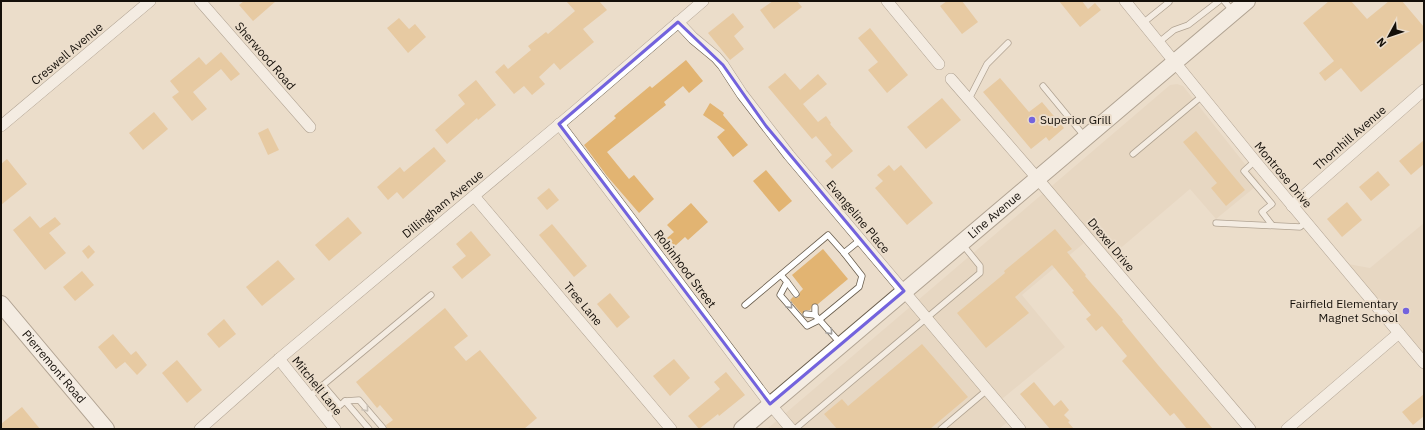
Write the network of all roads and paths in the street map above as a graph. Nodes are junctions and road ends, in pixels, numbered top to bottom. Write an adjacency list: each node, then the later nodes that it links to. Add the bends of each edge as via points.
1 (150, 1): 22 (street, Creswell Avenue)
2 (200, 1): 23 (street, Sherwood Road)
3 (703, 1): 10 (street, Dillingham Avenue)
4 (887, 1): 15 (street)
5 (1125, 1): 11 (street, Montrose Drive)
6 (1219, 1): 13 (lane, via 1188,25 1174,30)
7 (1247, 1): 9 (main road, Line Avenue)
8 (1169, 2): 11 (lane)
9 (1229, 7): 14 (main road, Line Avenue)
10 (678, 22): 21 (street, Dillingham Avenue); 33 (street, Evangeline Place, via 723,65 766,126)
11 (1143, 23): 13 (street, Montrose Drive)
12 (1008, 43): 20 (lane, via 987,64)
13 (1158, 43): 14 (street, Montrose Drive)
14 (1174, 63): 19 (street, Montrose Drive); 24 (main road, Line Avenue)
15 (939, 64)
16 (951, 79): 20 (street, Drexel Drive)
17 (1043, 86): 24 (lane)
18 (1424, 90): 29 (street, Thornhill Avenue)
19 (1202, 96): 25 (lane); 26 (street, Montrose Drive)
20 (969, 99): 27 (street, Drexel Drive)
21 (559, 124): 28 (street, Dillingham Avenue); 53 (street, Robinhood Street)
22 (1, 126)
23 (310, 127)
24 (1086, 138): 27 (main road, Line Avenue)
25 (1133, 154)
26 (1255, 161): 29 (street, Montrose Drive); 32 (lane, via 1244,171 1272,204 1262,212)
27 (1038, 178): 34 (main road, Line Avenue); 66 (street, Drexel Drive)
28 (474, 196): 47 (street, Dillingham Avenue); 60 (street, Tree Lane)
29 (1292, 206): 31 (street, Montrose Drive)
30 (1216, 222): 32 (lane)
31 (1306, 222): 32 (lane, via 1300,227); 45 (street, Montrose Drive)
32 (1272, 225)
33 (860, 240): 35 (lane); 38 (street, Evangeline Place)
34 (961, 243): 38 (main road, Line Avenue); 43 (lane, via 980,266 980,272)
35 (844, 253): 36 (lane, via 828,234); 44 (lane, via 862,276 859,287)
36 (781, 275): 37 (lane); 41 (lane)
37 (788, 284): 37 (lane, via 797,294); 44 (lane, one-way to 44, via 780,295 807,326)
38 (904, 291): 43 (street, Evangeline Place); 46 (main road, Line Avenue)
39 (431, 296): 49 (lane)
40 (1, 304): 56 (main road, Pierremont Road)
41 (746, 305)
42 (810, 310): 44 (lane)
43 (926, 317): 50 (street, Evangeline Place); 63 (lane)
44 (817, 318): 46 (lane, one-way to 46)
45 (1399, 333): 48 (street, Montrose Drive); 67 (street)
46 (841, 345): 53 (main road, Line Avenue)
47 (279, 359): 51 (street, Mitchell Lane); 57 (street, Dillingham Avenue)
48 (1424, 363)
49 (323, 385): 51 (lane); 52 (lane)
50 (987, 390): 64 (lane); 65 (street, Evangeline Place)
51 (309, 396): 54 (street, Mitchell Lane)
52 (342, 403): 54 (lane); 55 (lane, one-way to 55, via 359,400); 59 (lane)
53 (770, 404): 61 (main road, Line Avenue); 62 (street, Robinhood Street)
54 (326, 417): 58 (street, Mitchell Lane)
55 (383, 428)
56 (106, 429)
57 (200, 429)
58 (336, 429)
59 (368, 429)
60 (671, 429)
61 (742, 429)
62 (791, 429)
63 (795, 429)
64 (941, 429)
65 (1020, 429)
66 (1250, 429)
67 (1286, 429)

